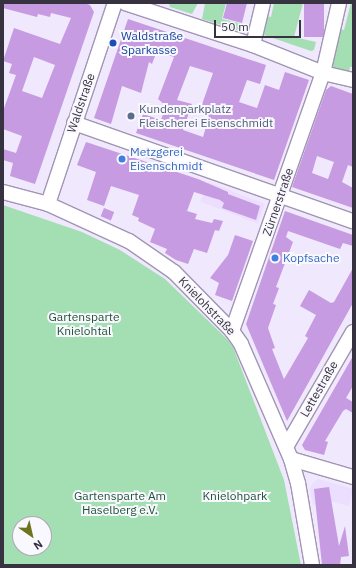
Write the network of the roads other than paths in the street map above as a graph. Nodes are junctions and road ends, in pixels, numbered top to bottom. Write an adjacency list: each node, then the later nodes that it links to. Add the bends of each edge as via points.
1 (115, 3): 8 (street, Waldstraße)
2 (125, 3): 5 (street)
3 (263, 3): 5 (street)
4 (339, 3): 6 (street, Zürnerstraße)
5 (253, 45): 6 (street)
6 (323, 73): 7 (street); 10 (street, Zürnerstraße)
7 (353, 80)
8 (74, 123): 10 (street); 11 (street, Waldstraße)
9 (3, 192): 11 (street, Knielohstraße)
10 (280, 196): 12 (street); 13 (street, Zürnerstraße)
11 (48, 204): 13 (street, Knielohstraße, via 123,238 152,255 174,272)
12 (353, 221)
13 (232, 331): 16 (street, Knielohstraße, via 241,344)
14 (353, 332): 15 (street, Lettestraße)
15 (349, 347): 16 (street, Lettestraße)
16 (288, 453): 17 (street); 18 (street, Knielohstraße, via 298,483)
17 (353, 477)
18 (312, 565)

